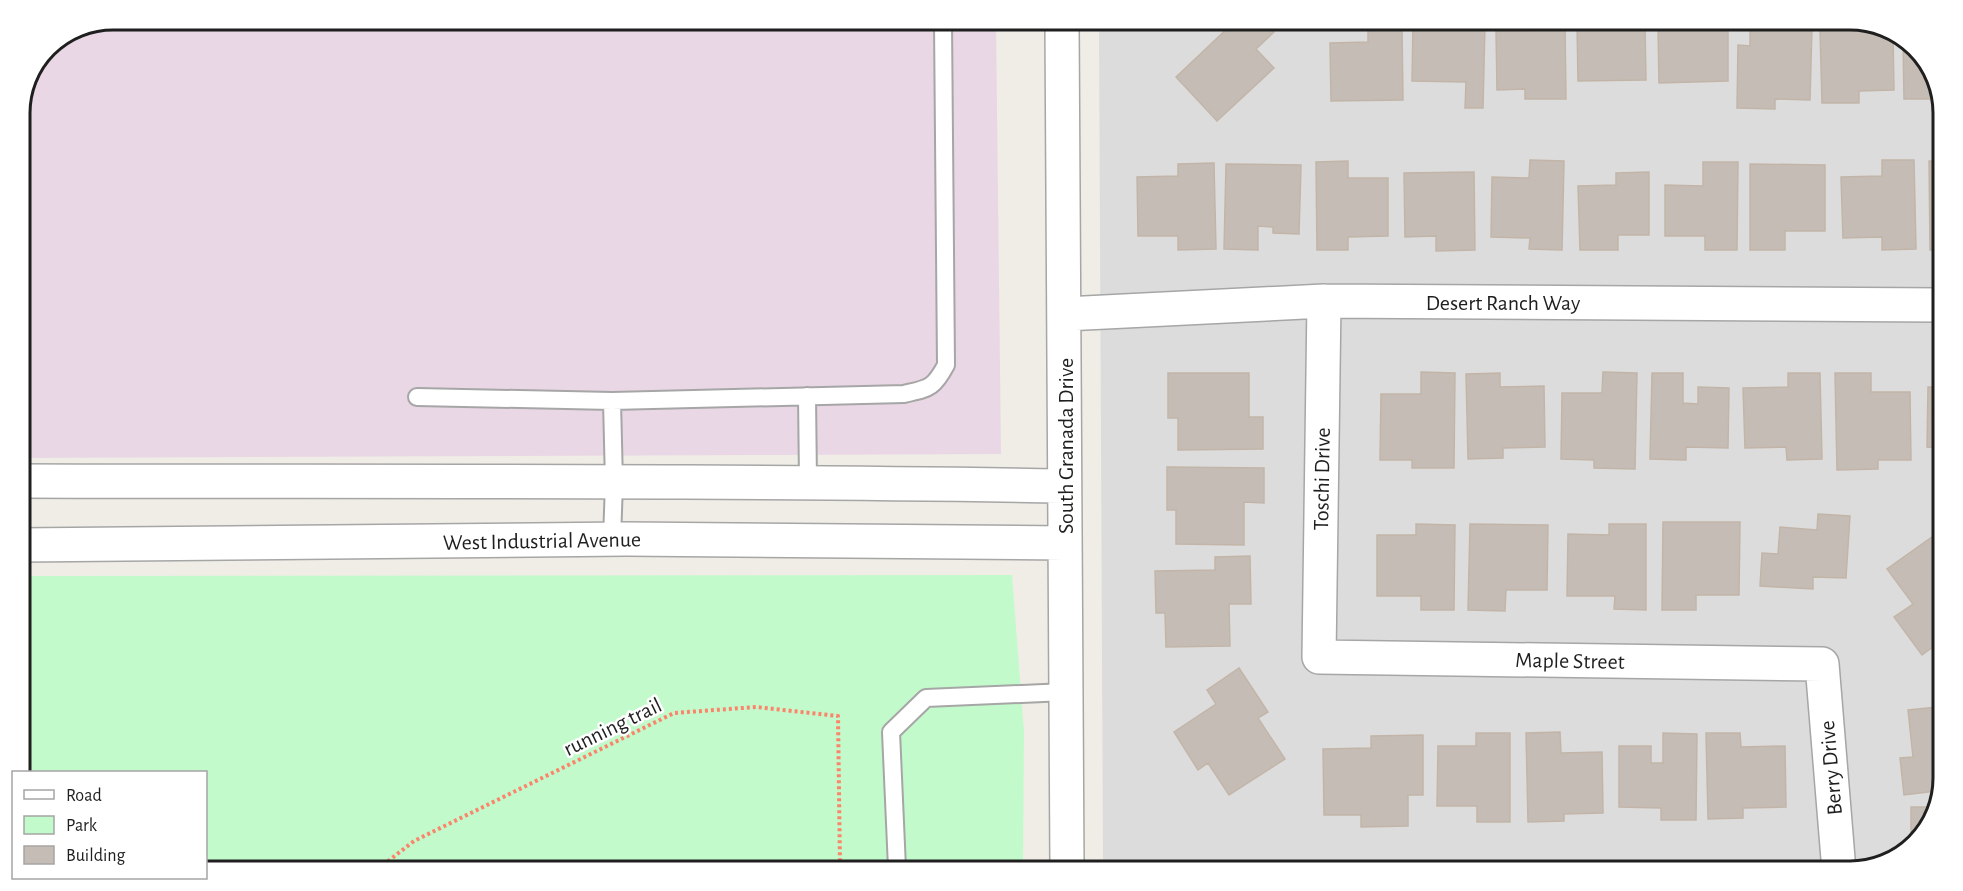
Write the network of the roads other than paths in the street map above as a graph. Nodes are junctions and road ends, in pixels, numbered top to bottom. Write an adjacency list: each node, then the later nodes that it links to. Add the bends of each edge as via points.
1 (943, 30): 6 (lane, via 946,365 930,388 904,394)
2 (1062, 30): 5 (street, South Granada Drive)
3 (1324, 302): 4 (street, Desert Ranch Way); 5 (street, Desert Ranch Way); 16 (street, Toschi Drive)
4 (1933, 304)
5 (1065, 314): 12 (street, South Granada Drive)
6 (807, 396): 8 (lane); 10 (lane)
7 (417, 397): 8 (lane)
8 (612, 401): 11 (lane)
9 (30, 481): 11 (street)
10 (807, 481): 11 (street); 12 (street)
11 (614, 483): 13 (lane)
12 (1064, 486): 14 (street, South Granada Drive)
13 (612, 539): 14 (street, West Industrial Avenue); 15 (street, West Industrial Avenue)
14 (1065, 543): 18 (street, South Granada Drive)
15 (30, 545)
16 (1319, 657): 17 (street, Maple Street)
17 (1822, 664): 21 (street, Berry Drive)
18 (1066, 692): 19 (lane, via 926,698 891,732); 20 (street, South Granada Drive)
19 (897, 861)
20 (1067, 861)
21 (1838, 861)

